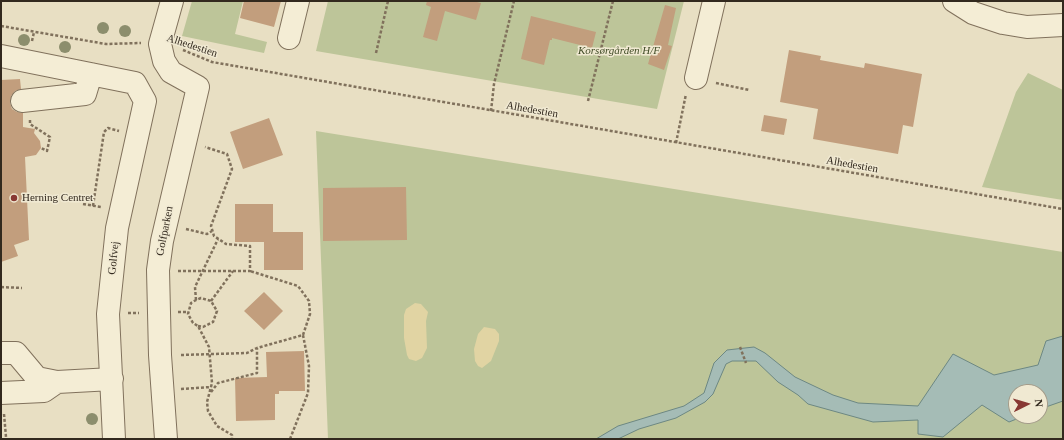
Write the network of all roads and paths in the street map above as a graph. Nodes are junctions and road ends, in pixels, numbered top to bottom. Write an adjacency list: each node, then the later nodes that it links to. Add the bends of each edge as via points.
1 (172, 1): 11 (street)
2 (298, 1): 10 (street)
3 (388, 1): 12 (path)
4 (514, 1): 18 (path, via 494,84)
5 (613, 1): 17 (path)
6 (714, 1): 15 (street)
7 (954, 1): 8 (street, via 973,13 1004,23 1027,27)
8 (1063, 25)
9 (1, 26): 11 (path, Alhedestien, via 106,44)
10 (289, 38)
11 (160, 44): 18 (path, Alhedestien, via 179,48 212,62); 20 (street, Golfparken, via 164,61 171,72 198,87)
12 (376, 53)
13 (1, 56): 14 (street)
14 (91, 74): 16 (street, via 85,94); 19 (street, Golfvej, via 135,83 145,101)
15 (696, 78)
16 (25, 100): 21 (path, via 30,124 50,137 47,152)
17 (588, 101)
18 (491, 111): 25 (path, Alhedestien)
19 (137, 136): 23 (path, via 108,128 104,132); 45 (street, Golfvej, via 117,228 109,306)
20 (186, 142): 26 (street, Golfparken); 27 (path, via 226,154 232,170 211,226)
21 (41, 148)
22 (83, 204): 23 (path)
23 (93, 206): 24 (path)
24 (102, 207)
25 (1063, 209)
26 (166, 225): 27 (path, via 207,234); 29 (street, Golfparken)
27 (212, 231): 28 (path)
28 (218, 239): 30 (path); 32 (path, via 226,244 250,246)
29 (158, 270): 30 (path); 43 (street, Golfparken)
30 (203, 271): 31 (path); 35 (path, via 195,287)
31 (233, 271): 32 (path); 36 (path)
32 (250, 271): 38 (path, via 298,286 309,301 310,314)
33 (1, 287): 34 (path)
34 (22, 288)
35 (196, 300): 36 (path, via 201,298); 37 (path, via 191,303 188,312 193,323)
36 (210, 301): 37 (path, via 216,311 213,322)
37 (198, 326): 42 (path, via 210,347)
38 (303, 335): 40 (path); 55 (path, via 309,366 308,393)
39 (740, 346): 44 (path)
40 (257, 348): 42 (path, via 246,353); 49 (path, via 258,373 218,383)
41 (1, 353): 46 (street, via 16,353 36,378)
42 (210, 354): 43 (path); 47 (path)
43 (160, 355): 48 (street, Golfparken)
44 (746, 363)
45 (112, 379): 46 (street); 52 (street, Golfvej)
46 (57, 382): 50 (street, via 44,391)
47 (211, 387): 48 (path); 49 (path)
48 (162, 390): 53 (street, Golfparken)
49 (209, 394): 54 (path, via 208,412 217,426 232,435)
50 (2, 403): 51 (path)
51 (6, 437)
52 (114, 439)
53 (166, 439)
54 (232, 439)
55 (290, 439)

